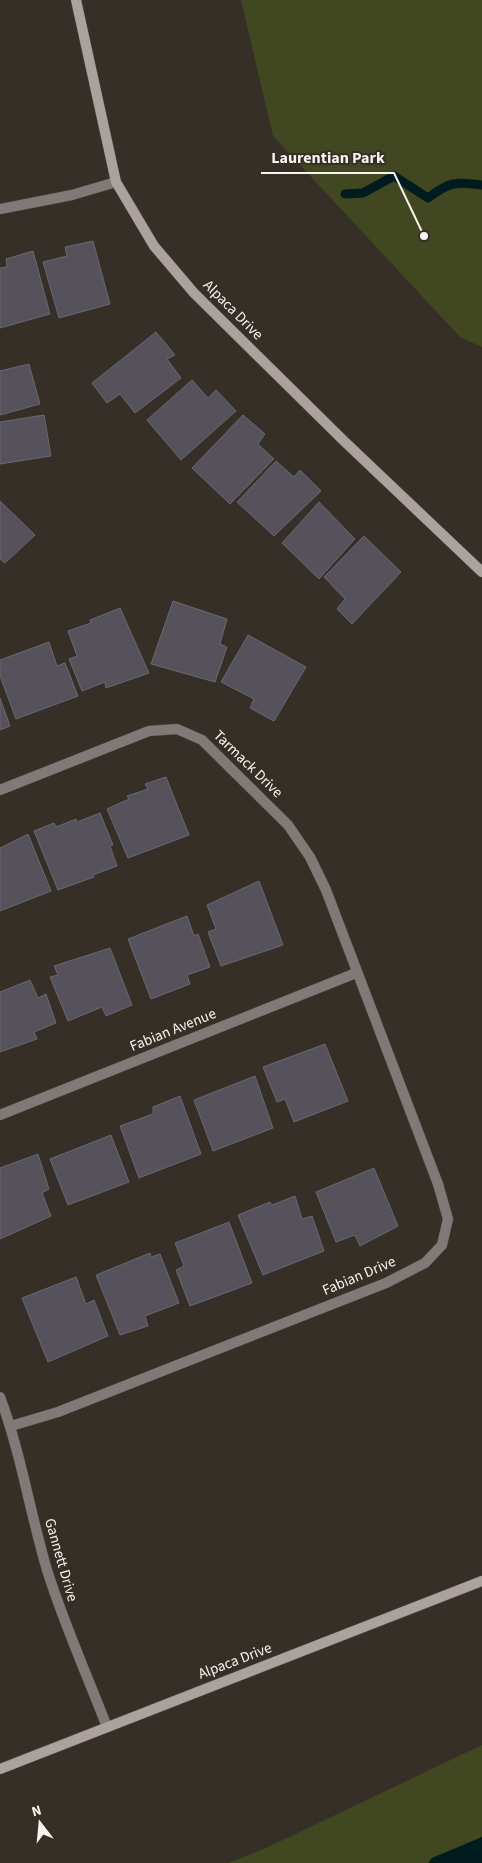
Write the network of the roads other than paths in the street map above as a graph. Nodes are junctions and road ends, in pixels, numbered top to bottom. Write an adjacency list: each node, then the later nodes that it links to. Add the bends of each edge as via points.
1 (76, 0): 2 (street, Alpaca Drive)
2 (116, 182): 3 (street, via 72,195); 4 (street, Alpaca Drive, via 154,246 194,293)
3 (0, 209)
4 (482, 572)
5 (0, 790): 6 (street, Tarmack Drive, via 149,731 177,729 202,740 288,824 326,890)
6 (356, 973): 7 (street, Fabian Avenue); 9 (street, Fabian Drive, via 438,1184 448,1219 442,1245 425,1263 386,1283 58,1412)
7 (0, 1115)
8 (0, 1398): 9 (street, Gannett Drive)
9 (11, 1426): 11 (street, Gannett Drive, via 18,1463 60,1613)
10 (482, 1581): 11 (street, Alpaca Drive)
11 (107, 1727): 12 (street, Alpaca Drive)
12 (0, 1769)

